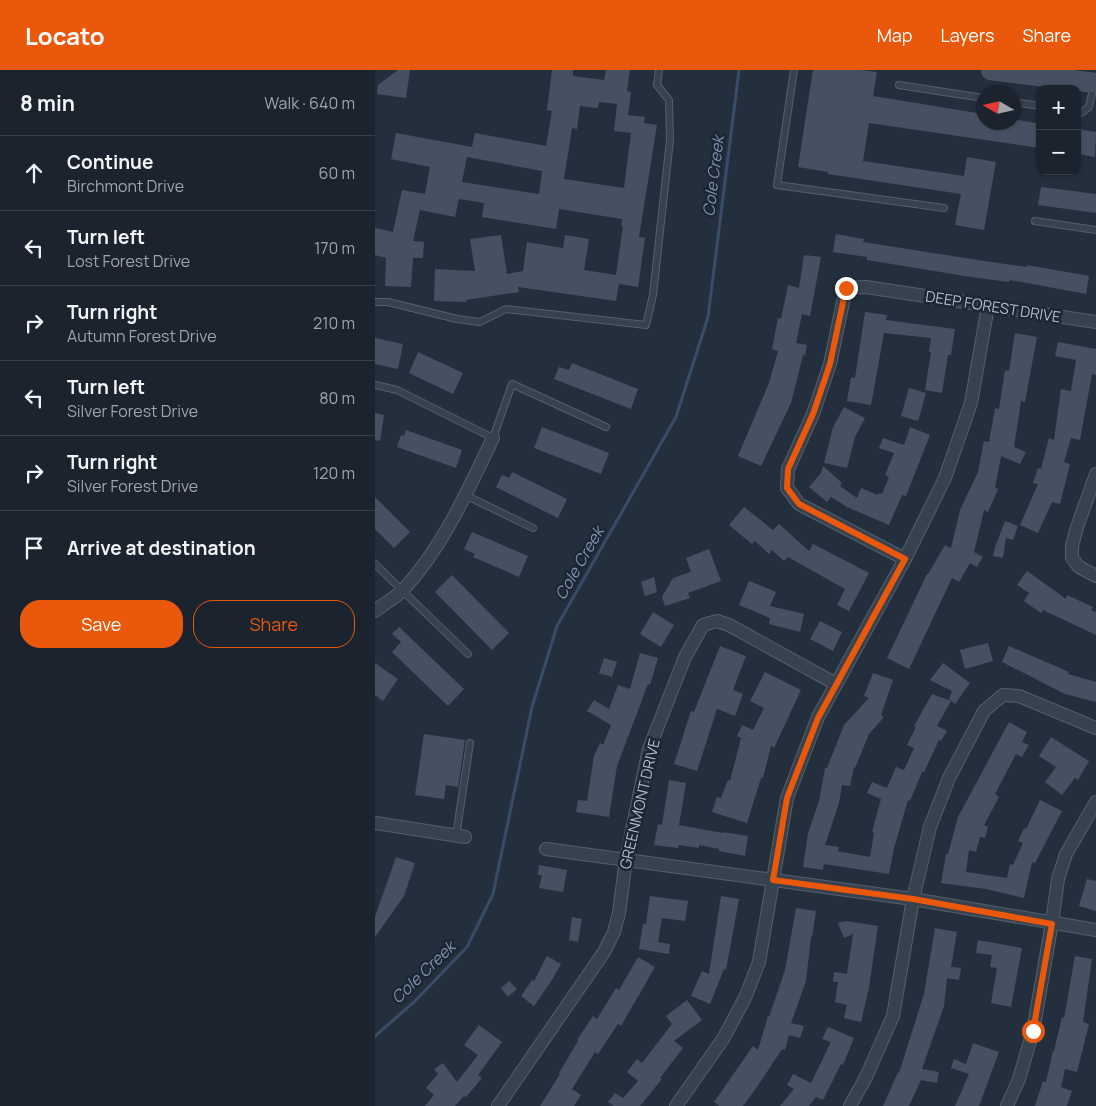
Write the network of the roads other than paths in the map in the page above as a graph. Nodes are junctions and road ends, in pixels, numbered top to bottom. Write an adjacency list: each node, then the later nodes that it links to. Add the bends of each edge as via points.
1 (659, 70): 13 (lane, via 657,85 669,100 670,140 653,295 646,325 506,309 481,322)
2 (794, 70): 10 (lane, via 777,185)
3 (991, 70): 4 (main road)
4 (1095, 83): 9 (lane, via 1089,107)
5 (899, 85): 6 (lane)
6 (976, 97)
7 (1021, 103): 8 (lane)
8 (1036, 105)
9 (1081, 113)
10 (944, 208)
11 (1035, 221): 12 (lane)
12 (1096, 230)
13 (375, 302)
14 (988, 306): 15 (street, DEEP FOREST DRIVE); 22 (street, via 971,403 945,478); 22 (street, DEEP FOREST DRIVE, via 866,287 846,288 830,364 813,414 788,469 787,488 799,504)
15 (1096, 322)
16 (375, 385): 18 (lane, via 397,390)
17 (606, 427): 18 (lane, via 512,384)
18 (493, 438): 20 (street)
19 (1096, 474): 24 (street, via 1071,546 1072,558 1079,567)
20 (465, 495): 21 (lane); 25 (street, via 434,551)
21 (533, 528)
22 (905, 559): 28 (street)
23 (375, 564): 25 (lane)
24 (1096, 576)
25 (402, 591): 26 (street); 27 (lane)
26 (375, 611)
27 (468, 654)
28 (836, 684): 35 (street, GREENMONT DRIVE, via 729,625 717,621 703,625 685,657 649,749); 36 (street, via 818,718 787,798)
29 (1096, 728): 37 (street, via 1019,696 1003,695 984,711 949,778 930,827)
30 (470, 744): 33 (lane)
31 (1096, 802): 38 (street, via 1067,854 1058,879)
32 (375, 823): 33 (street)
33 (461, 836)
34 (546, 849): 35 (street)
35 (626, 859): 36 (street); 40 (street, GREENMONT DRIVE, via 614,932 604,952)
36 (773, 880): 37 (street); 41 (street, via 759,962 745,998 723,1039)
37 (913, 899): 38 (street); 42 (street, via 893,1016)
38 (1052, 924): 39 (street); 43 (street, via 1033,1031)
39 (1096, 930)
40 (498, 1106)
41 (676, 1106)
42 (849, 1106)
43 (1007, 1106)

